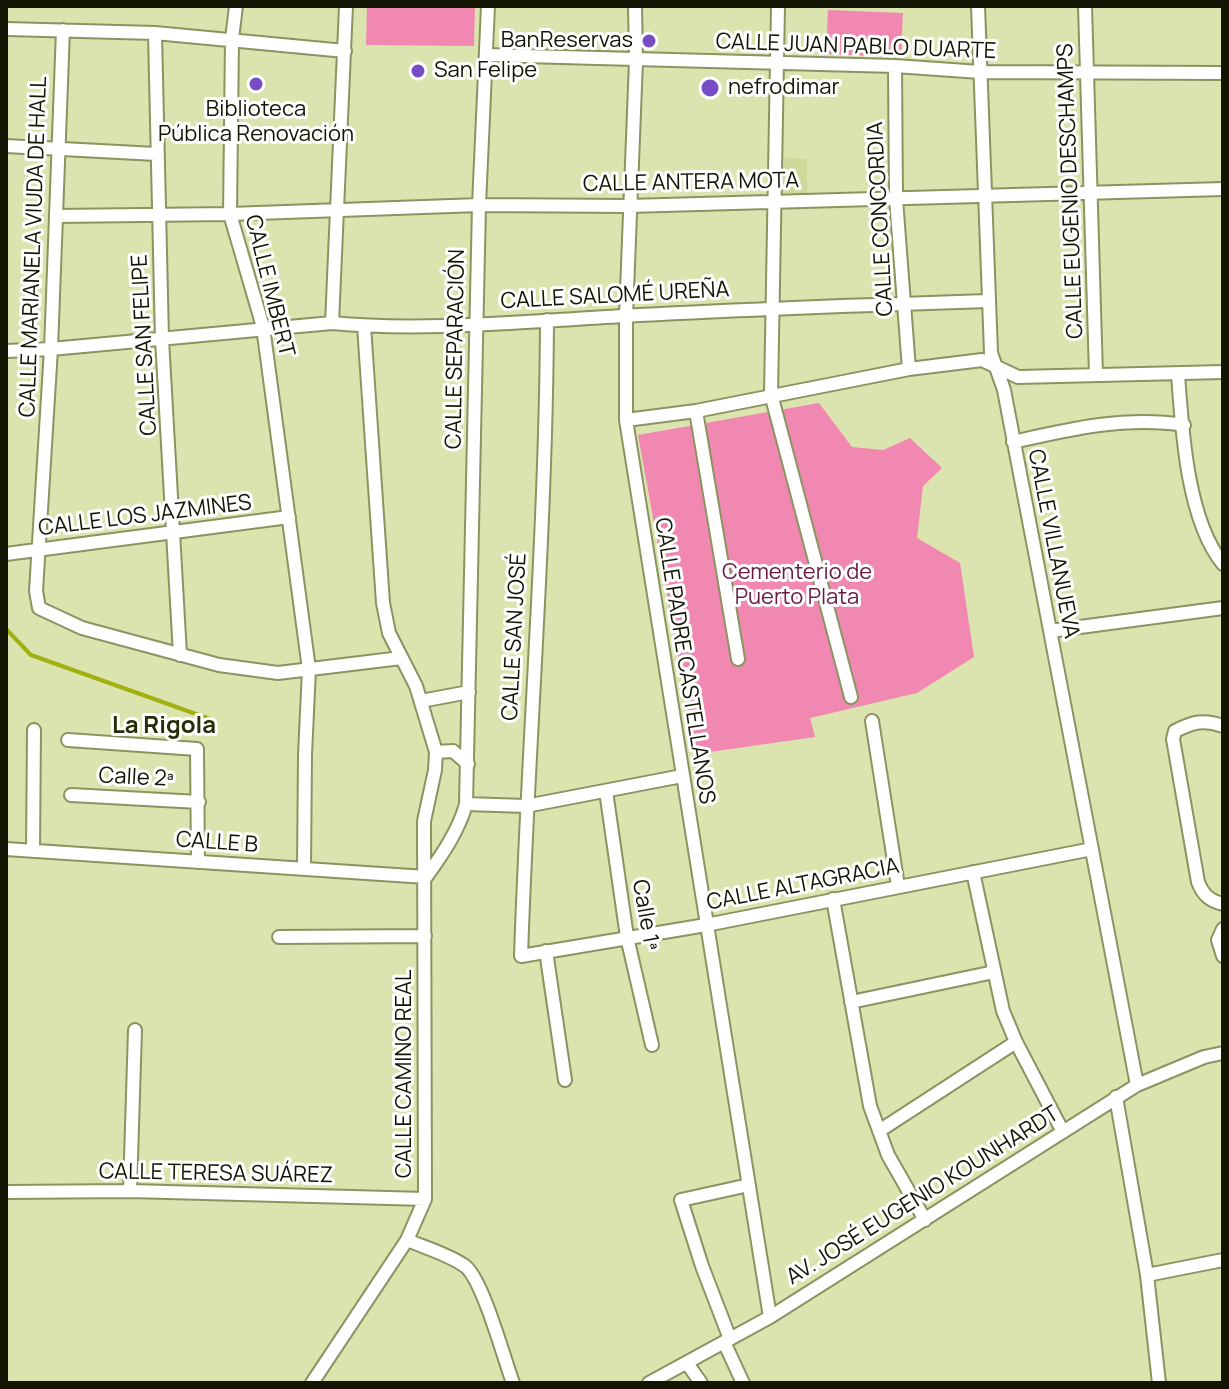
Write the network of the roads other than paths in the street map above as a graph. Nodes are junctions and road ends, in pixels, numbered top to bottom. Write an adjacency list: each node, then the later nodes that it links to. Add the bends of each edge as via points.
1 (236, 6): 11 (street, CALLE IMBERT)
2 (346, 6): 12 (street)
3 (488, 6): 13 (street, CALLE SEPARACIÓN)
4 (635, 6): 14 (street, CALLE PADRE CASTELLANOS)
5 (778, 6): 15 (street)
6 (978, 6): 17 (street, CALLE VILLANUEVA)
7 (1085, 6): 19 (street, CALLE EUGENIO DESCHAMPS)
8 (6, 29): 9 (street)
9 (63, 30): 10 (street); 21 (street, CALLE MARIANELA VIUDA DE HALL)
10 (155, 33): 11 (street); 22 (street, CALLE SAN FELIPE)
11 (232, 39): 12 (street); 32 (street, CALLE IMBERT)
12 (345, 51): 30 (street)
13 (487, 55): 14 (street, CALLE JUAN PABLO DUARTE); 28 (street, CALLE SEPARACIÓN)
14 (636, 61): 15 (street, CALLE JUAN PABLO DUARTE); 29 (street, CALLE PADRE CASTELLANOS)
15 (778, 63): 16 (street, CALLE JUAN PABLO DUARTE); 27 (street)
16 (895, 66): 17 (street, CALLE JUAN PABLO DUARTE); 26 (street, CALLE CONCORDIA)
17 (980, 72): 19 (street, CALLE JUAN PABLO DUARTE); 25 (street, CALLE VILLANUEVA)
18 (1223, 73): 19 (street, CALLE JUAN PABLO DUARTE)
19 (1087, 74): 24 (street, CALLE EUGENIO DESCHAMPS)
20 (6, 146): 21 (street)
21 (58, 150): 22 (street); 33 (street, CALLE MARIANELA VIUDA DE HALL)
22 (156, 154): 31 (street, CALLE SAN FELIPE)
23 (1223, 189): 24 (street, CALLE ANTERA MOTA)
24 (1091, 193): 25 (street, CALLE ANTERA MOTA); 50 (street, CALLE EUGENIO DESCHAMPS)
25 (984, 195): 26 (street, CALLE ANTERA MOTA); 34 (street, CALLE VILLANUEVA)
26 (896, 199): 27 (street, CALLE ANTERA MOTA); 35 (street, CALLE CONCORDIA)
27 (775, 202): 29 (street, CALLE ANTERA MOTA); 36 (street)
28 (479, 205): 29 (street, CALLE ANTERA MOTA); 30 (street, CALLE ANTERA MOTA); 40 (street, CALLE SEPARACIÓN)
29 (629, 206): 37 (street, CALLE PADRE CASTELLANOS)
30 (335, 210): 32 (street, CALLE ANTERA MOTA); 39 (street)
31 (159, 214): 32 (street, CALLE ANTERA MOTA); 33 (street, CALLE ANTERA MOTA); 43 (street, CALLE SAN FELIPE)
32 (230, 214): 42 (street, CALLE IMBERT)
33 (56, 216): 44 (street, CALLE MARIANELA VIUDA DE HALL)
34 (988, 301): 35 (street, CALLE SALOMÉ UREÑA); 47 (street, CALLE VILLANUEVA, via 991,353)
35 (905, 304): 36 (street, CALLE SALOMÉ UREÑA); 46 (street, CALLE CONCORDIA)
36 (773, 307): 37 (street, CALLE SALOMÉ UREÑA); 51 (street)
37 (626, 316): 38 (street, CALLE SALOMÉ UREÑA); 53 (street, CALLE PADRE CASTELLANOS)
38 (547, 320): 40 (street, CALLE SALOMÉ UREÑA); 81 (street, CALLE SAN JOSÉ)
39 (332, 323): 41 (street, CALLE SALOMÉ UREÑA); 42 (street, CALLE SALOMÉ UREÑA)
40 (477, 323): 41 (street, CALLE SALOMÉ UREÑA); 67 (street, CALLE SEPARACIÓN)
41 (364, 326): 64 (street, via 383,603)
42 (263, 327): 43 (street, CALLE SALOMÉ UREÑA); 56 (street, CALLE IMBERT)
43 (162, 339): 44 (street, CALLE SALOMÉ UREÑA); 57 (street, CALLE SAN FELIPE)
44 (51, 349): 45 (street, CALLE SALOMÉ UREÑA); 58 (street, CALLE MARIANELA VIUDA DE HALL)
45 (6, 351)
46 (909, 369): 47 (street, via 982,360); 51 (street)
47 (998, 369): 50 (street, via 1018,377); 55 (street, CALLE VILLANUEVA)
48 (1223, 372): 49 (street)
49 (1178, 374): 50 (street); 54 (street)
50 (1096, 375)
51 (771, 394): 52 (street); 68 (street)
52 (696, 411): 53 (street); 65 (street)
53 (626, 420): 76 (street, CALLE PADRE CASTELLANOS)
54 (1184, 425): 55 (street, via 1120,422); 60 (street, via 1196,514)
55 (1013, 442): 62 (street, CALLE VILLANUEVA)
56 (289, 517): 57 (street, CALLE LOS JAZMINES); 66 (street, CALLE IMBERT)
57 (175, 533): 58 (street, CALLE LOS JAZMINES); 63 (street, CALLE SAN FELIPE)
58 (40, 549): 59 (street, CALLE LOS JAZMINES); 63 (street, CALLE MARIANELA VIUDA DE HALL, via 39,608 82,628)
59 (6, 554)
60 (1223, 564)
61 (1223, 608): 62 (street)
62 (1050, 631): 83 (street, CALLE VILLANUEVA)
63 (180, 655): 66 (street, via 278,673)
64 (401, 658): 66 (street); 69 (street)
65 (738, 659)
66 (309, 669): 86 (street, CALLE IMBERT)
67 (469, 692): 69 (street); 75 (street, CALLE SEPARACIÓN)
68 (851, 697)
69 (421, 701): 74 (street)
70 (872, 721): 89 (street)
71 (1223, 726): 91 (street, via 1194,722 1175,731 1173,739 1198,882 1213,902)
72 (34, 730): 84 (street)
73 (68, 740): 79 (street, via 197,749)
74 (436, 752): 75 (street, via 453,751); 88 (street, CALLE CAMINO REAL, via 424,821)
75 (468, 764): 80 (street, CALLE SEPARACIÓN)
76 (682, 776): 77 (street); 92 (street, CALLE PADRE CASTELLANOS)
77 (606, 791): 81 (street); 96 (street, Calle 1ª)
78 (71, 795): 79 (street, Calle 2ª)
79 (199, 802): 85 (street)
80 (466, 804): 81 (street); 88 (street)
81 (526, 806): 98 (street, CALLE SAN JOSÉ)
82 (6, 849): 84 (street, CALLE B)
83 (1092, 849): 87 (street, CALLE ALTAGRACIA); 107 (street, CALLE VILLANUEVA)
84 (33, 851): 85 (street, CALLE B)
85 (198, 862): 86 (street, CALLE B)
86 (304, 869): 88 (street, CALLE B)
87 (973, 872): 89 (street, CALLE ALTAGRACIA); 100 (street)
88 (426, 877): 94 (street, CALLE CAMINO REAL)
89 (898, 886): 90 (street, CALLE ALTAGRACIA)
90 (833, 899): 92 (street, CALLE ALTAGRACIA); 101 (street)
91 (1223, 904)
92 (706, 925): 96 (street, CALLE ALTAGRACIA); 111 (street, CALLE PADRE CASTELLANOS)
93 (1223, 929): 99 (street, via 1218,940)
94 (425, 936): 95 (street); 114 (street, CALLE CAMINO REAL)
95 (279, 937)
96 (627, 937): 97 (street, CALLE ALTAGRACIA); 104 (street, Calle 1ª)
97 (546, 951): 98 (street, CALLE ALTAGRACIA); 106 (street)
98 (521, 956)
99 (1223, 956)
100 (994, 972): 101 (street); 103 (street)
101 (851, 1002): 109 (street)
102 (135, 1030): 112 (street)
103 (1016, 1042): 109 (street); 110 (street)
104 (652, 1045)
105 (1223, 1053): 107 (street, AV. JOSÉ EUGENIO KOUNHARDT)
106 (565, 1080)
107 (1137, 1085): 108 (street, AV. JOSÉ EUGENIO KOUNHARDT)
108 (1116, 1097): 110 (street, AV. JOSÉ EUGENIO KOUNHARDT); 118 (street)
109 (879, 1131): 115 (street)
110 (1063, 1132): 115 (street, AV. JOSÉ EUGENIO KOUNHARDT)
111 (749, 1185): 119 (street, CALLE PADRE CASTELLANOS); 120 (street, via 681,1200)
112 (130, 1191): 113 (street, CALLE TERESA SUÁREZ); 114 (street, CALLE TERESA SUÁREZ)
113 (6, 1192)
114 (425, 1199): 116 (street, CALLE CAMINO REAL)
115 (925, 1220): 119 (street, AV. JOSÉ EUGENIO KOUNHARDT)
116 (407, 1240): 122 (street, CALLE CAMINO REAL); 123 (street, via 468,1268)
117 (1223, 1260): 118 (street)
118 (1147, 1275): 127 (street)
119 (770, 1317): 120 (street, AV. JOSÉ EUGENIO KOUNHARDT)
120 (727, 1340): 121 (street, AV. JOSÉ EUGENIO KOUNHARDT); 126 (street)
121 (687, 1363): 124 (street, AV. JOSÉ EUGENIO KOUNHARDT); 125 (street)
122 (313, 1382)
123 (513, 1383)
124 (649, 1383)
125 (701, 1383)
126 (743, 1383)
127 (1159, 1383)

